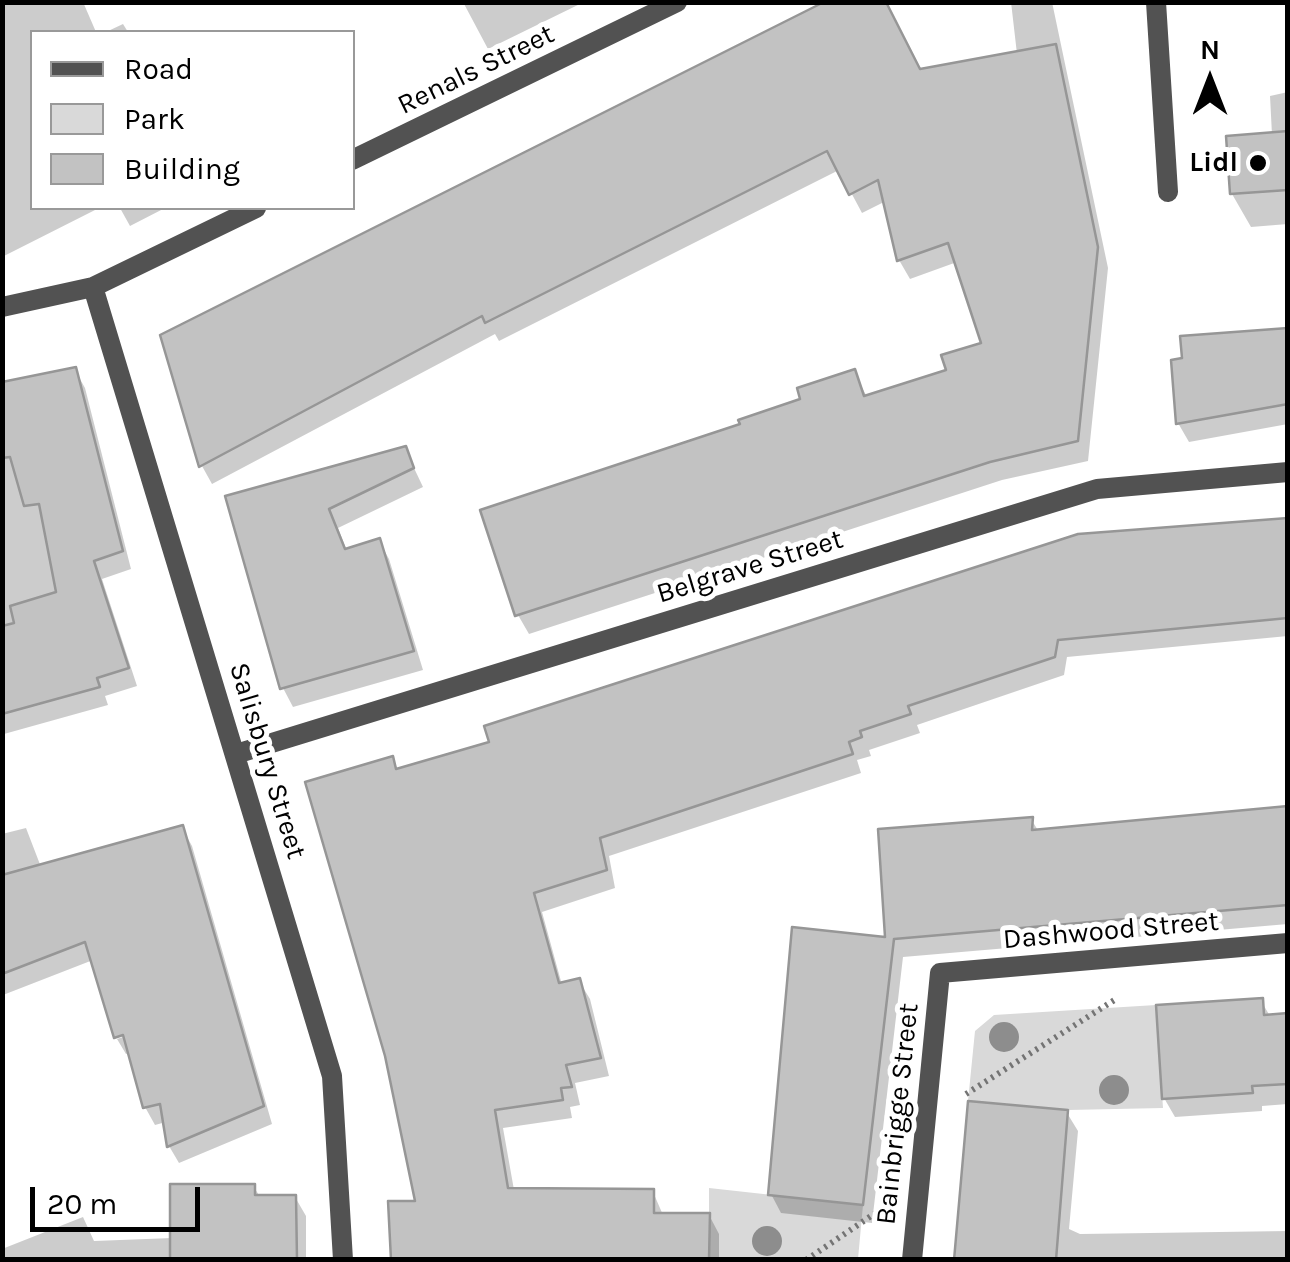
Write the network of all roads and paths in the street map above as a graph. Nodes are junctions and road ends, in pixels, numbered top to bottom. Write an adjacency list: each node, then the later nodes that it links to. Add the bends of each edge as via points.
1 (677, 2): 3 (street, Renals Street)
2 (1156, 2): 4 (street)
3 (355, 159)
4 (1168, 192)
5 (252, 210): 6 (street)
6 (93, 286): 7 (street); 9 (street, Salisbury Street)
7 (2, 307)
8 (1288, 472): 9 (street, Belgrave Street, via 1097,489)
9 (236, 754): 15 (street, Salisbury Street, via 332,1076)
10 (1288, 942): 11 (street, Dashwood Street)
11 (940, 974): 13 (street, Bainbrigge Street)
12 (1118, 998): 13 (path, via 969,1092)
13 (926, 1111): 14 (street, Bainbrigge Street)
14 (918, 1192): 16 (path, via 860,1220); 17 (street, Bainbrigge Street)
15 (343, 1260)
16 (806, 1260)
17 (912, 1260)

